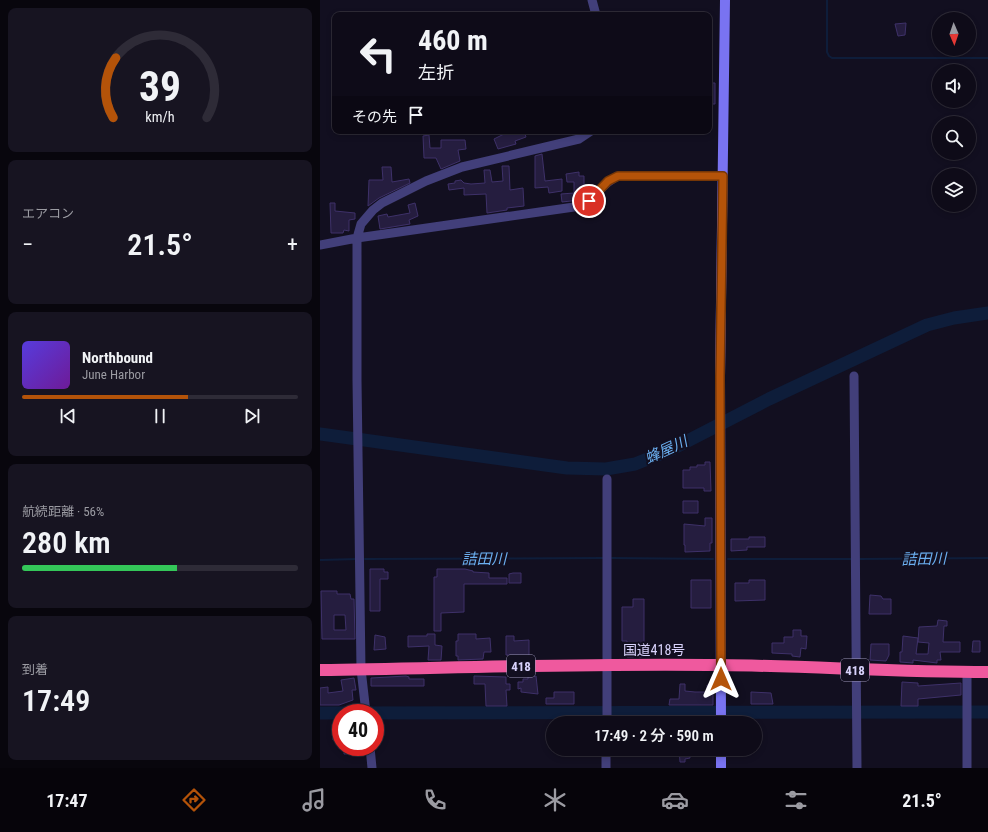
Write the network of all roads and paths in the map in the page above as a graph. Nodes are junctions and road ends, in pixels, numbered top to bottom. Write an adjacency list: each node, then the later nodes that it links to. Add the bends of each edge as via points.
1 (592, 0): 3 (street)
2 (725, 0): 5 (street)
3 (595, 12)
4 (587, 134): 6 (street, via 579,139 462,167 426,181 373,210 361,224)
5 (723, 176): 6 (street, via 618,176 608,181 594,197 581,206); 11 (street)
6 (357, 238): 7 (street); 12 (street)
7 (320, 245)
8 (854, 376): 14 (street)
9 (607, 479): 10 (street)
10 (607, 664): 11 (highway, 国道418号 / 418); 12 (highway, 国道418号 / 418); 18 (street)
11 (721, 665): 14 (highway, 国道418号 / 418); 19 (street)
12 (361, 669): 13 (highway, 国道418号 / 418); 17 (street)
13 (320, 670)
14 (856, 670): 15 (highway, 国道418号 / 418); 26 (street)
15 (966, 672): 16 (highway, 国道418号 / 418); 27 (street)
16 (988, 672)
17 (365, 704)
18 (607, 716)
19 (721, 716)
20 (371, 756): 23 (street)
21 (606, 756): 24 (street)
22 (721, 756): 25 (street)
23 (372, 768)
24 (606, 768)
25 (721, 768)
26 (858, 768)
27 (967, 768)

